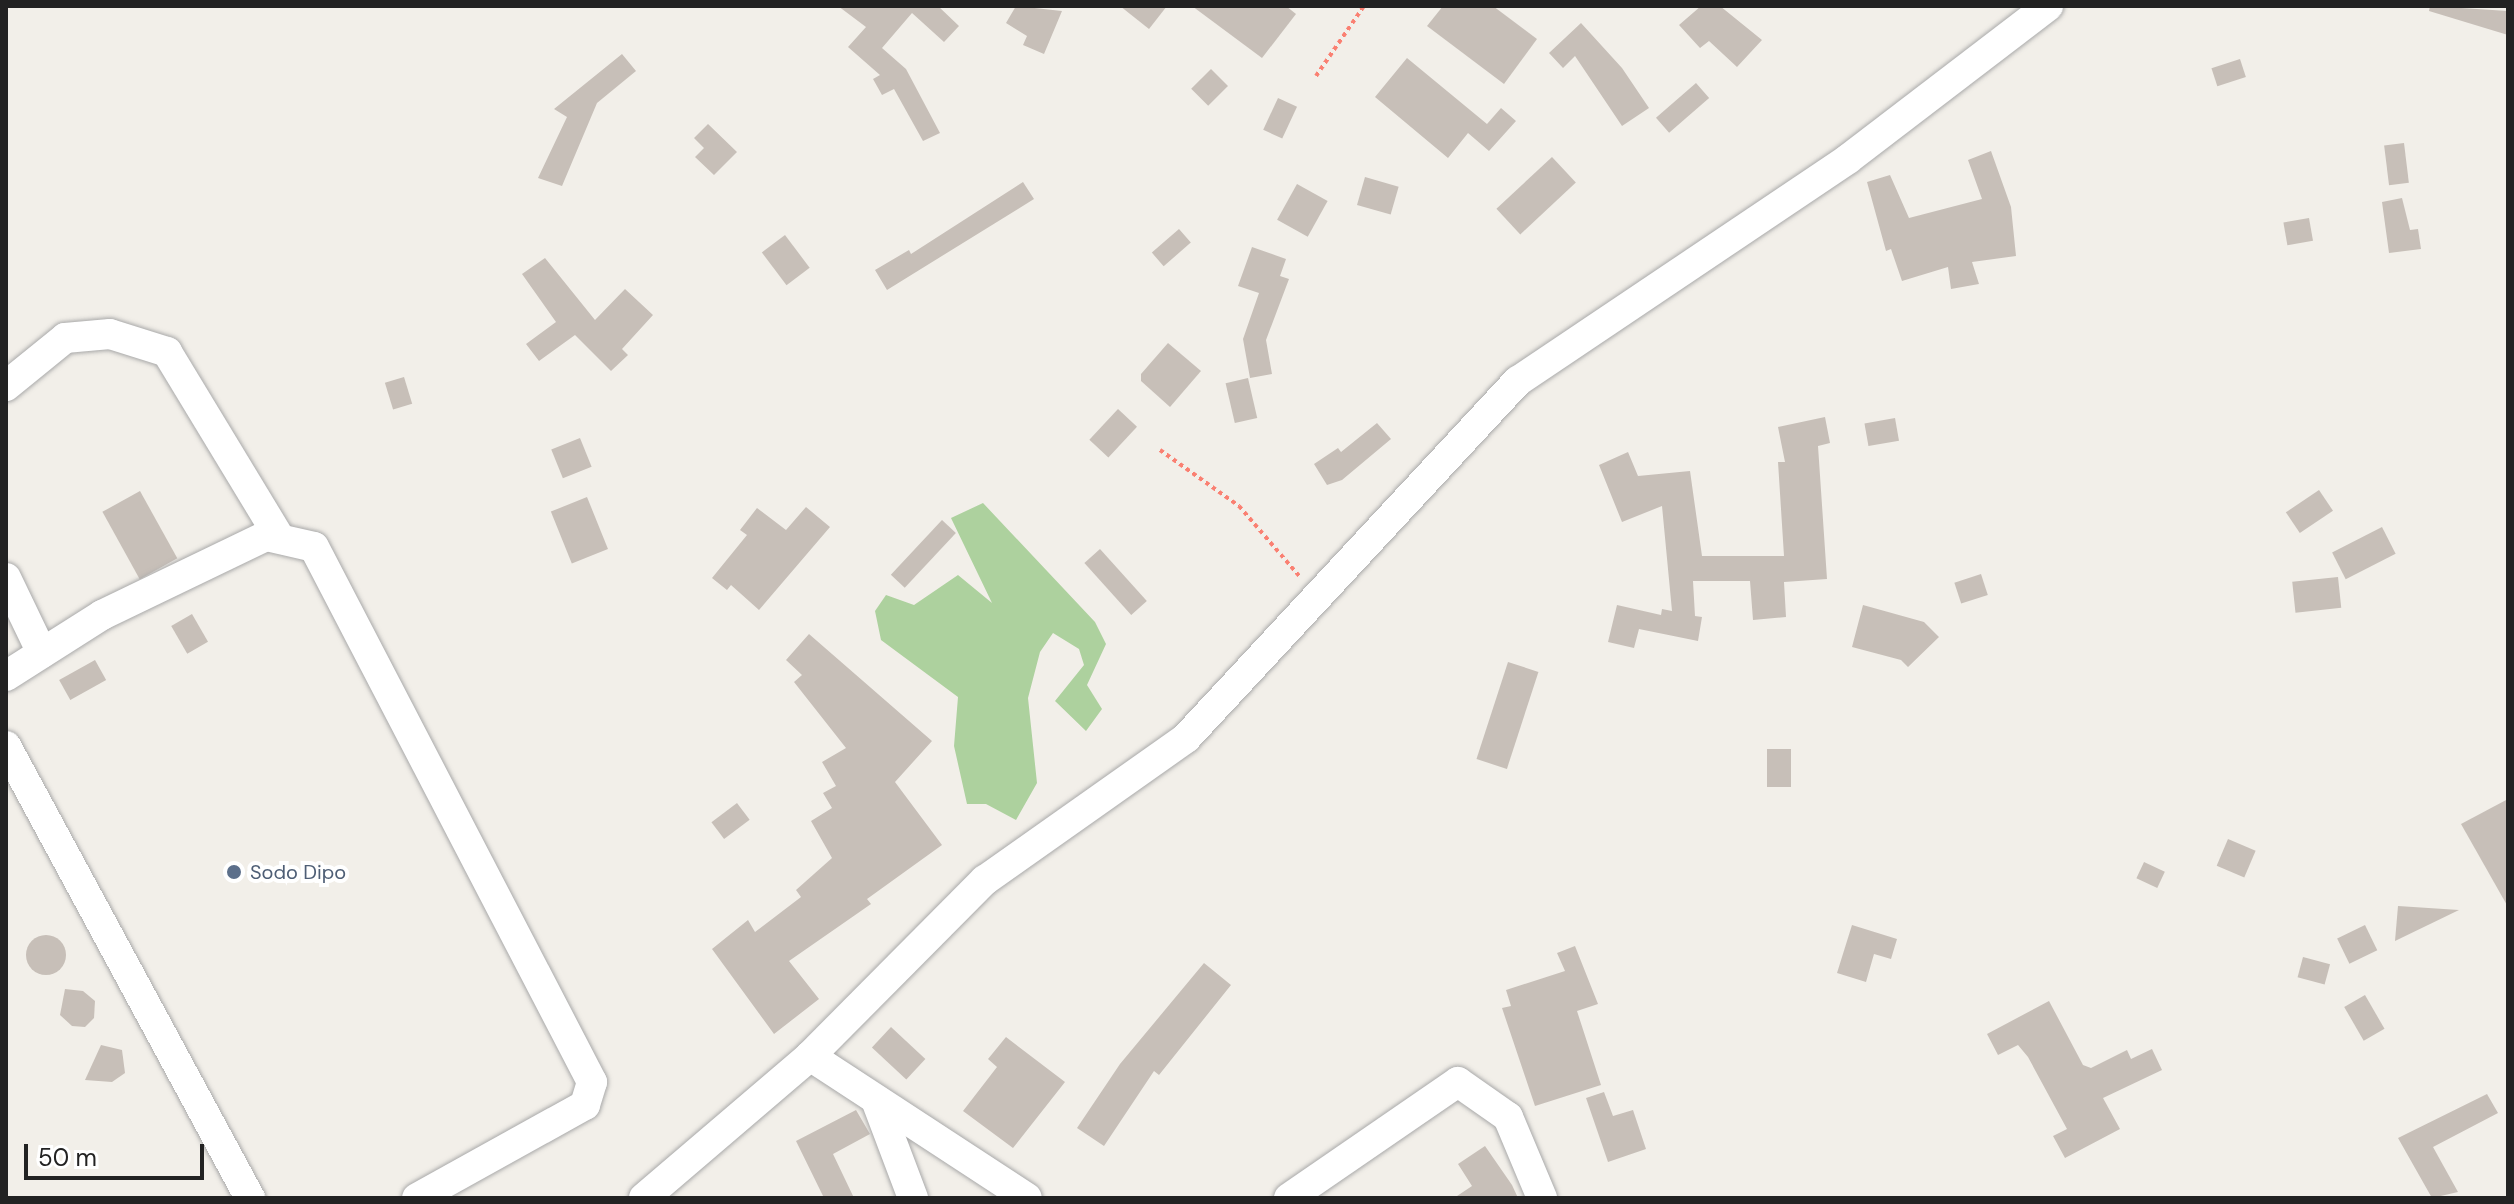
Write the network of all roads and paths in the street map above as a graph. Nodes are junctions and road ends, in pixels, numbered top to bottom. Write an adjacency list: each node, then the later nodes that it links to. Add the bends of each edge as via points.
1 (1364, 6): 3 (path)
2 (2048, 6): 8 (street, via 1848,159 1518,381)
3 (1316, 76)
4 (6, 386): 6 (street, via 65,338 110,334 167,352)
5 (1160, 450): 8 (path, via 1239,506)
6 (279, 537): 9 (street, via 266,536 102,615); 15 (street, via 314,547 592,1082 585,1105)
7 (6, 578): 9 (street)
8 (1318, 597): 12 (street, via 1186,738 985,880)
9 (42, 653): 10 (street)
10 (6, 676)
11 (6, 746): 14 (street)
12 (810, 1056): 13 (street); 16 (street)
13 (876, 1100): 17 (street); 18 (street)
14 (250, 1198)
15 (417, 1198)
16 (644, 1198)
17 (913, 1198)
18 (1027, 1198)
19 (1289, 1198): 20 (street, via 1458,1082 1508,1117)
20 (1542, 1198)

